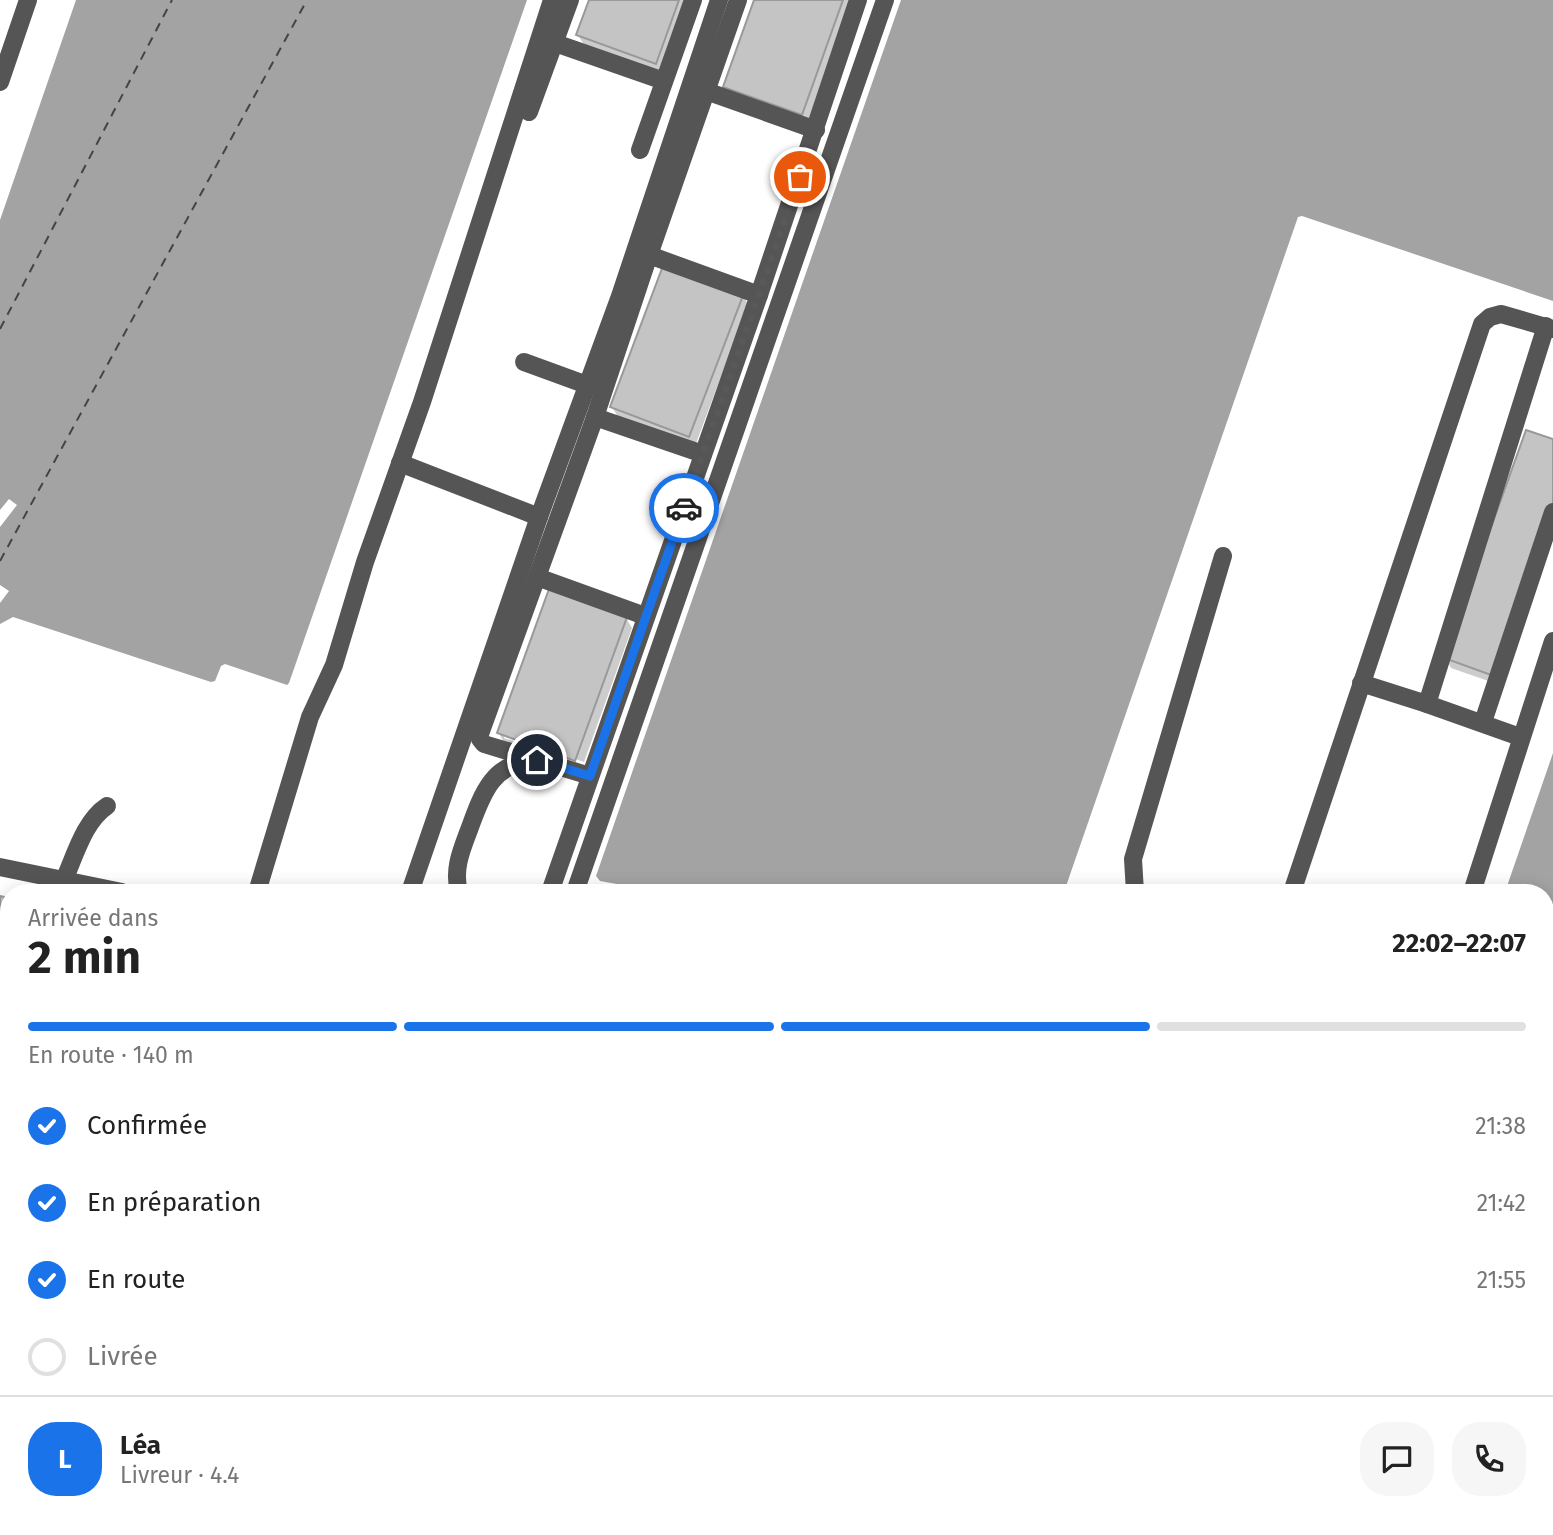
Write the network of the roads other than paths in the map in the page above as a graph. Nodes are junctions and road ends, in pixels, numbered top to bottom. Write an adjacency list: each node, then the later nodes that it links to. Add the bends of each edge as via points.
1 (28, 0): 11 (street)
2 (552, 0): 23 (street)
3 (570, 0): 9 (street)
4 (693, 0): 10 (street)
5 (719, 0): 20 (street)
6 (738, 0): 12 (street)
7 (858, 0): 14 (street)
8 (885, 0): 35 (street)
9 (555, 43): 10 (street); 13 (street)
10 (664, 81): 15 (street)
11 (0, 82)
12 (706, 91): 14 (street); 16 (street)
13 (529, 112)
14 (816, 130): 17 (street)
15 (640, 150)
16 (649, 255): 17 (street); 21 (street)
17 (759, 295): 22 (street)
18 (1549, 328): 30 (street, via 1501,314 1482,324); 31 (street)
19 (524, 362): 20 (street)
20 (587, 385): 25 (street)
21 (595, 417): 22 (street); 27 (street)
22 (703, 454): 28 (street)
23 (400, 463): 25 (street); 40 (street, via 334,665 310,717)
24 (1553, 512): 32 (street)
25 (539, 517): 41 (street)
26 (1223, 556): 45 (street, via 1133,859)
27 (537, 578): 28 (street); 34 (street, via 480,739)
28 (645, 615): 34 (street)
29 (1553, 641): 33 (street)
30 (1361, 683): 31 (street); 46 (street)
31 (1427, 704): 32 (street)
32 (1483, 722): 33 (street)
33 (1520, 737): 47 (street)
34 (590, 776): 43 (street)
35 (604, 794): 42 (street, via 531,764 511,765 501,771 480,798 457,863); 44 (street)
36 (107, 806): 38 (street, via 90,822)
37 (0, 867): 38 (street)
38 (64, 880): 39 (street)
39 (83, 884)
40 (259, 884)
41 (413, 884)
42 (456, 884)
43 (553, 884)
44 (577, 884)
45 (1135, 884)
46 (1295, 884)
47 (1474, 884)

